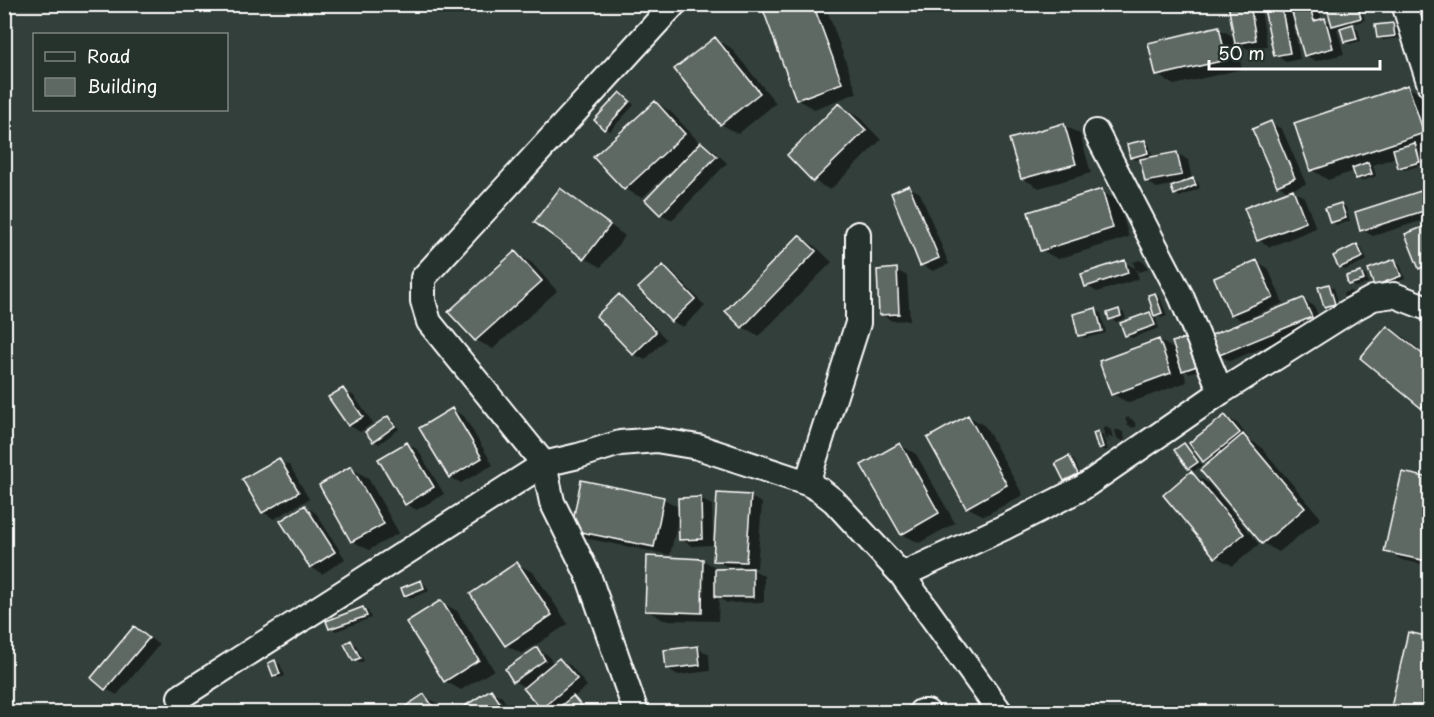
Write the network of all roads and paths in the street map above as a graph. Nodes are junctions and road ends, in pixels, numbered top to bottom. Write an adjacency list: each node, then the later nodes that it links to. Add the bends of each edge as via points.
1 (674, 4): 8 (street, via 423,278 423,301 429,322)
2 (1404, 4): 3 (street)
3 (1430, 85)
4 (1096, 132): 7 (street, via 1181,296)
5 (858, 234): 9 (street, via 858,323)
6 (1430, 309): 7 (street, via 1394,295 1373,298)
7 (1221, 392): 10 (street, via 1082,488)
8 (544, 464): 9 (street, via 620,443 656,440 698,447); 11 (street); 12 (street, via 552,502 588,575)
9 (807, 483): 10 (street, via 834,501)
10 (902, 575): 15 (street)
11 (180, 697)
12 (636, 712)
13 (921, 712): 14 (street)
14 (927, 712)
15 (1000, 712)

